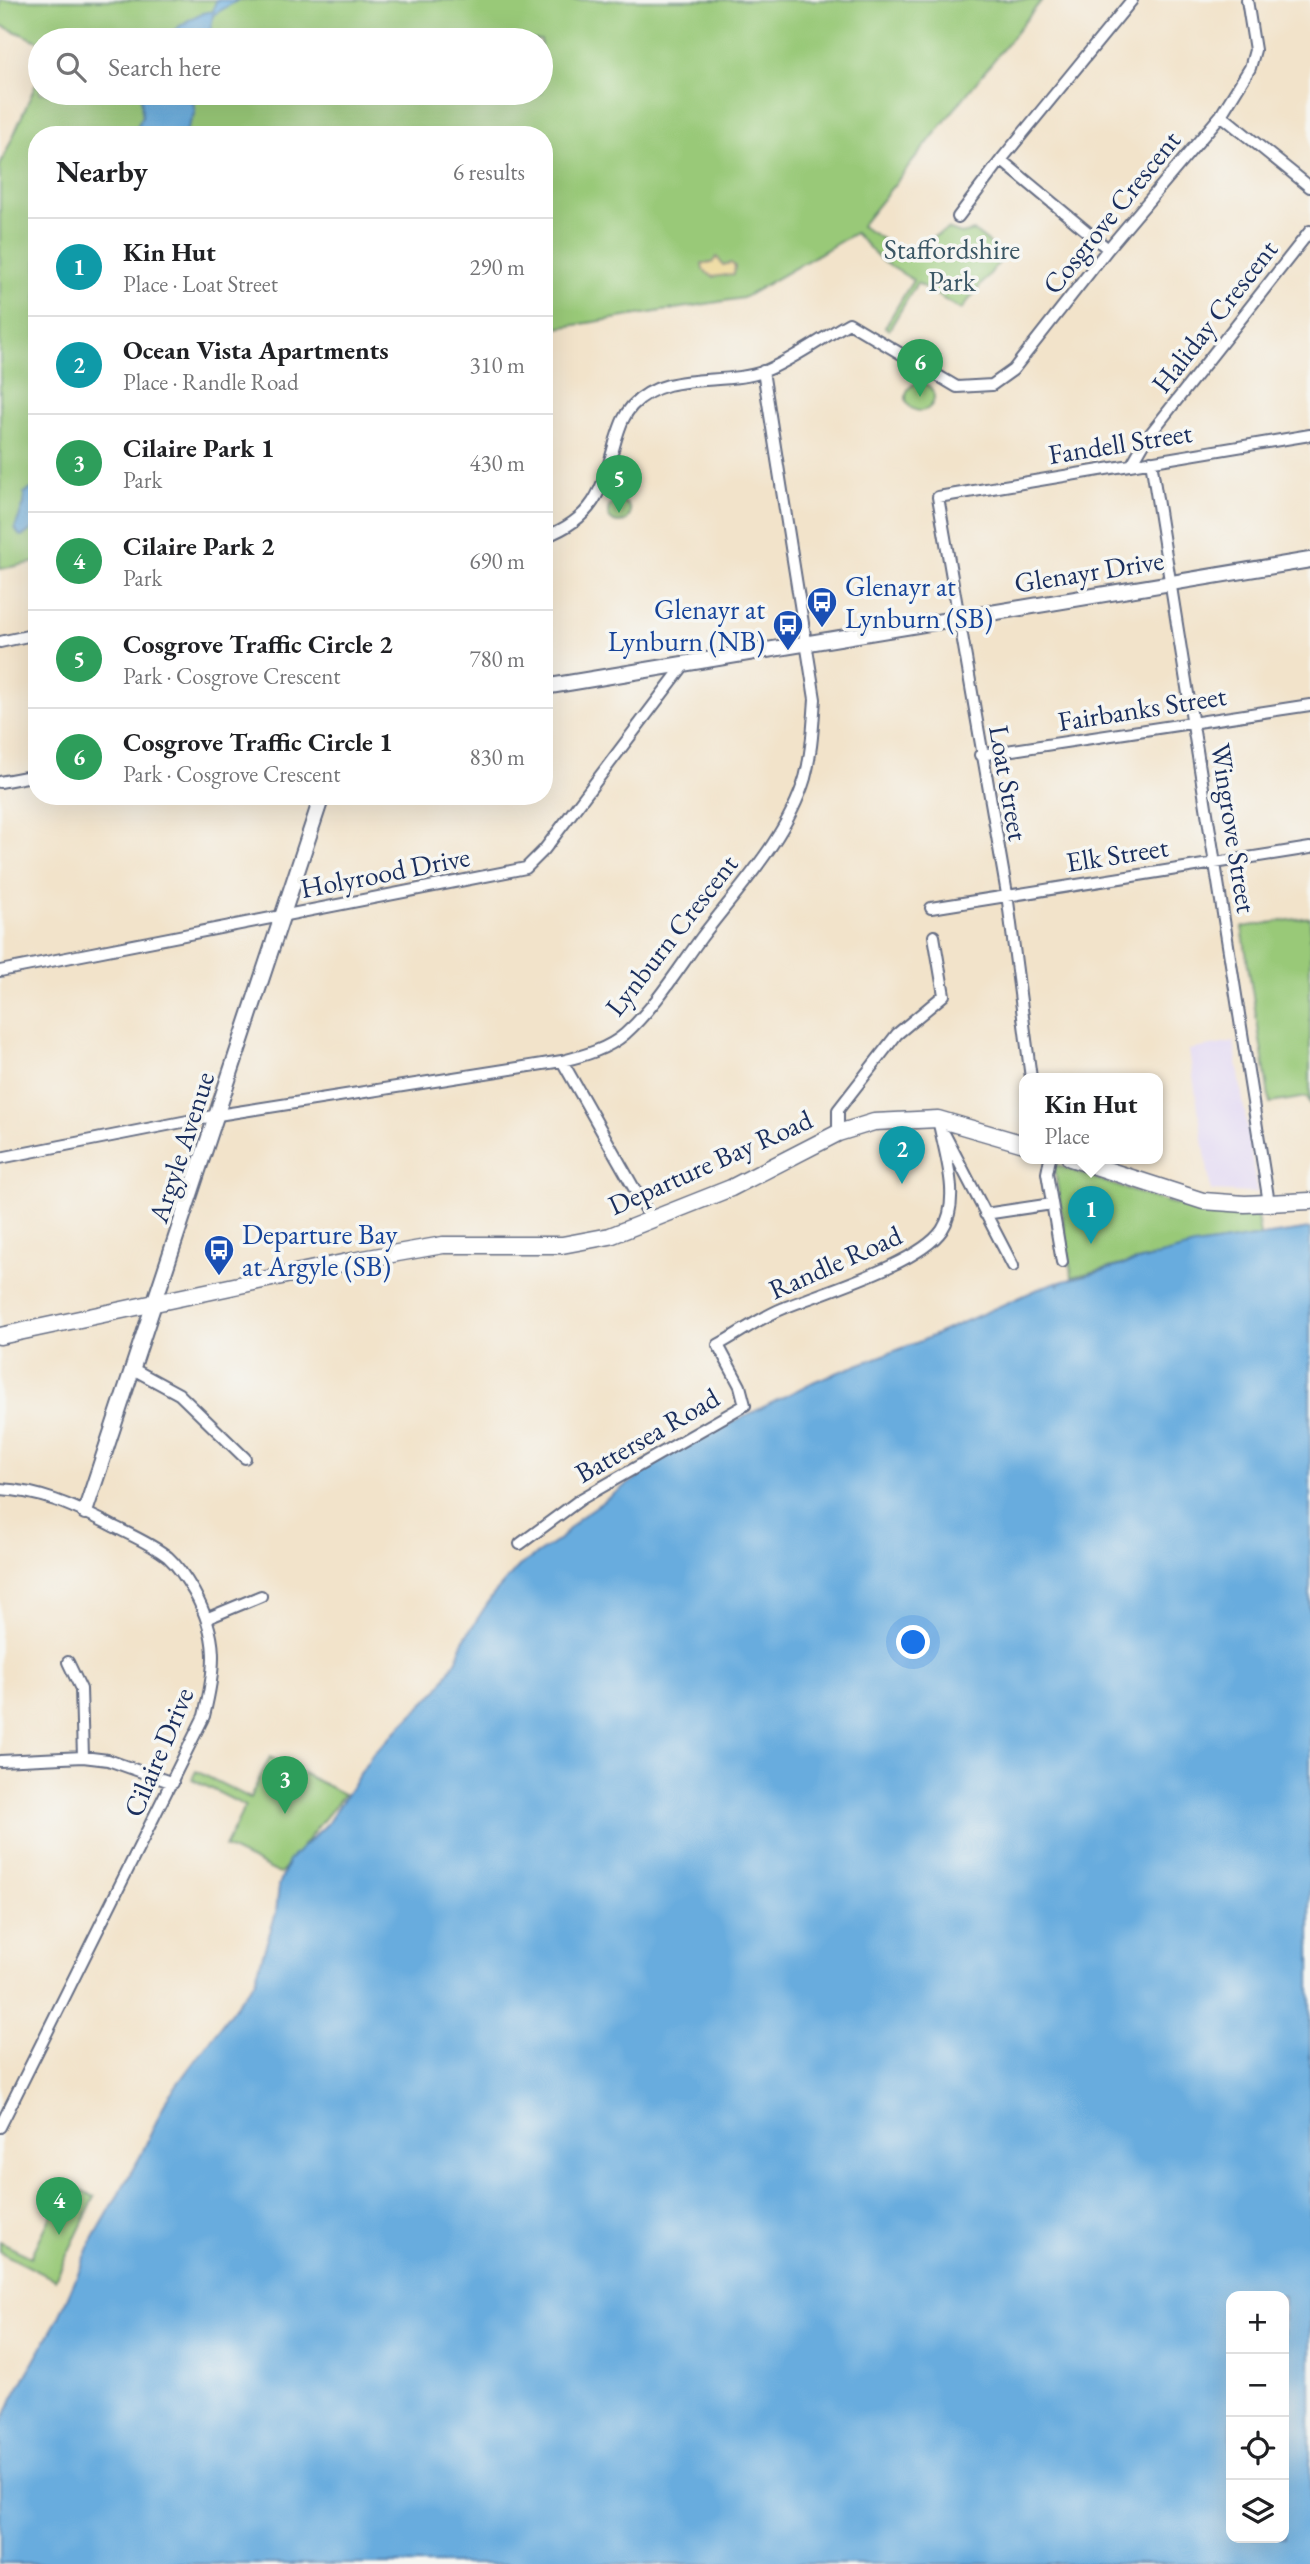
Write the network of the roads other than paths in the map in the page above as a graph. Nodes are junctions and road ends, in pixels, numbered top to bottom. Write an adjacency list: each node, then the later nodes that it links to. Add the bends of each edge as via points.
1 (1132, 0): 4 (street)
2 (1247, 0): 3 (street, Cosgrove Crescent, via 1255,50 1250,68)
3 (1221, 115): 5 (street); 8 (street, Cosgrove Crescent)
4 (1000, 160): 6 (street); 8 (street)
5 (1310, 187)
6 (958, 217)
7 (1310, 231): 12 (street, Haliday Crescent, via 1147,438)
8 (1108, 249): 9 (street, Cosgrove Crescent, via 1013,370 992,385 957,387 849,323)
9 (763, 371): 14 (street, Cosgrove Crescent, via 674,383 632,405 622,420 603,488 593,506 570,526); 20 (street, Lynburn Crescent)
10 (1310, 435): 11 (street, Fandell Street)
11 (1151, 461): 12 (street, Fandell Street); 16 (street, Wingrove Street)
12 (1132, 464): 13 (street, Fandell Street)
13 (939, 497): 17 (street, Loat Street)
14 (553, 533)
15 (1310, 560): 16 (street, Glenayr Drive)
16 (1171, 583): 17 (street, Glenayr Drive); 24 (street, Wingrove Street)
17 (957, 617): 20 (street, Glenayr Drive); 25 (street, Loat Street)
18 (28, 636): 19 (street)
19 (0, 642)
20 (806, 643): 21 (street, Glenayr Drive); 36 (street, Lynburn Crescent, via 815,699 812,742 790,812 649,1009 623,1036 586,1055)
21 (684, 665): 22 (street, Glenayr Drive); 33 (street, Holyrood Drive, via 526,868)
22 (553, 686)
23 (1310, 705): 24 (street, Fairbanks Street)
24 (1194, 724): 25 (street, Fairbanks Street); 30 (street, Wingrove Street)
25 (981, 755): 31 (street, Loat Street)
26 (28, 777): 27 (street)
27 (0, 782)
28 (319, 805): 33 (street, Argyle Avenue)
29 (1310, 848): 30 (street, Elk Street)
30 (1217, 862): 31 (street, Elk Street); 46 (street, Wingrove Street)
31 (1007, 894): 32 (street, Elk Street); 37 (street, Loat Street)
32 (931, 908)
33 (284, 915): 35 (street, Holyrood Drive); 38 (street, Argyle Avenue)
34 (934, 936): 40 (street, via 944,995 897,1034 838,1110)
35 (0, 971)
36 (562, 1061): 38 (street, Lynburn Crescent); 49 (street)
37 (1030, 1073)
38 (218, 1115): 42 (street, Lynburn Crescent); 52 (street, Argyle Avenue)
39 (938, 1119): 40 (main road, Departure Bay Road, via 874,1122); 41 (main road, Departure Bay Road); 48 (street); 54 (street, Randle Road, via 949,1174 950,1205 942,1229 922,1248 843,1287 782,1308)
40 (838, 1133): 49 (main road, Departure Bay Road, via 731,1188)
41 (1019, 1143)
42 (0, 1158)
43 (1048, 1164): 47 (street)
44 (1089, 1164): 46 (main road, via 1203,1201)
45 (1310, 1201): 46 (main road)
46 (1269, 1203)
47 (1052, 1205): 48 (street); 50 (street)
48 (985, 1214): 51 (street)
49 (652, 1220): 52 (main road, Departure Bay Road, via 610,1236 562,1245 443,1245)
50 (1062, 1262)
51 (1013, 1266)
52 (155, 1304): 53 (main road, Departure Bay Road); 55 (street, Argyle Avenue)
53 (0, 1336)
54 (718, 1346): 59 (street, Battersea Road, via 745,1405 582,1499)
55 (133, 1369): 56 (street, via 179,1394); 58 (street, Argyle Avenue)
56 (245, 1458)
57 (0, 1489): 58 (street, Cilaire Drive, via 61,1500)
58 (85, 1512): 61 (street, Cilaire Drive, via 169,1558)
59 (520, 1544)
60 (261, 1596): 61 (street)
61 (208, 1618): 65 (street, Cilaire Drive, via 214,1647 213,1680 204,1716)
62 (68, 1662): 63 (street, via 81,1689)
63 (83, 1757): 64 (street); 65 (street, via 108,1760)
64 (0, 1761)
65 (173, 1783): 66 (street, Cilaire Drive)
66 (0, 2127)

